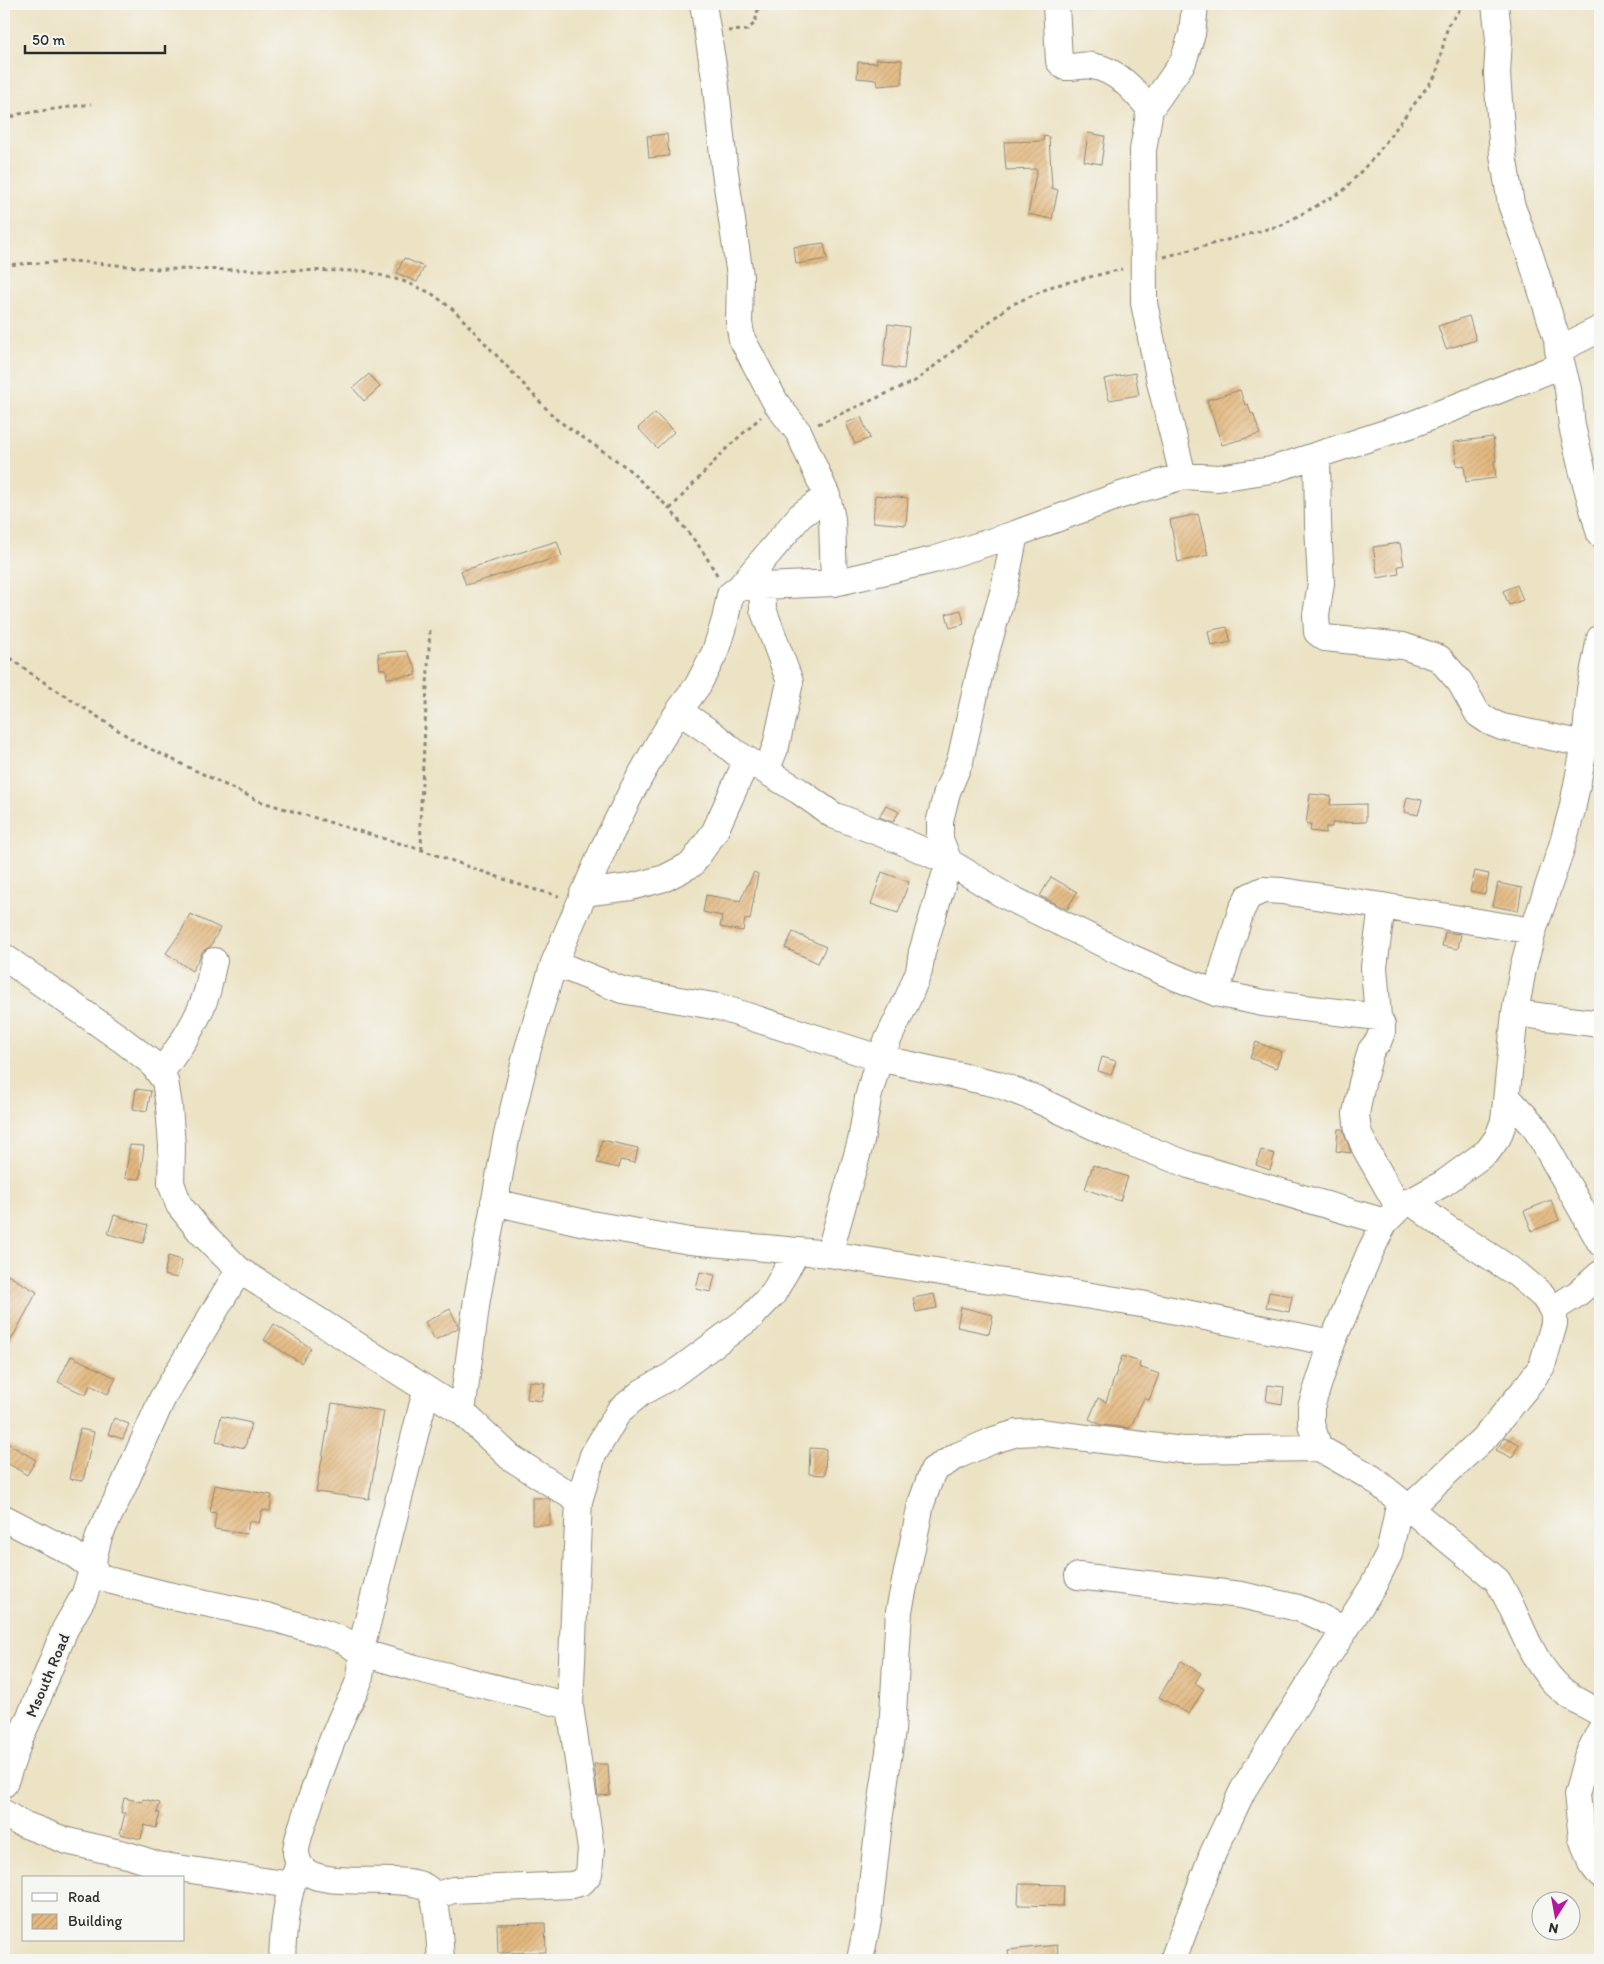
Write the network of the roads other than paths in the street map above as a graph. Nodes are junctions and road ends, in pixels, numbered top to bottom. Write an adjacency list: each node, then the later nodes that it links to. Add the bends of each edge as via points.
1 (703, 4): 11 (street, via 740,276 742,339 776,403 799,432)
2 (1056, 4): 5 (street, via 1058,61 1064,67 1090,65 1111,71)
3 (1195, 4): 5 (street, via 1192,34 1183,62)
4 (1495, 4): 7 (street, via 1502,155 1511,204 1538,279)
5 (1150, 109): 10 (street, via 1143,150 1146,311)
6 (1600, 329): 7 (street)
7 (1560, 358): 8 (street, via 1413,424); 9 (street, via 1572,426)
8 (1317, 455): 10 (street, via 1271,470 1218,478); 19 (street, via 1321,584 1317,632 1325,638 1403,646 1439,658 1456,678 1478,714 1490,722)
9 (1591, 472): 13 (street)
10 (1183, 476): 12 (street)
11 (827, 496): 14 (street, via 832,519); 15 (street, via 800,516)
12 (1015, 534): 14 (street, via 932,560); 21 (street, via 960,761 940,820 940,839)
13 (1600, 534)
14 (834, 583): 15 (street)
15 (744, 589): 18 (street, via 725,620 715,652 698,686); 20 (street, via 763,610 790,682 776,746)
16 (1600, 638): 17 (street)
17 (1595, 691): 19 (street)
18 (679, 711): 20 (street); 22 (street, via 633,789)
19 (1585, 744): 24 (street, via 1562,846)
20 (756, 765): 21 (street, via 833,815); 22 (street, via 692,864 665,878)
21 (949, 862): 28 (street, via 1002,894 1128,956); 32 (street, via 919,971)
22 (581, 897): 27 (street)
23 (1382, 906): 24 (street); 28 (street, via 1282,891 1263,890 1248,897); 30 (street, via 1374,967)
24 (1533, 931): 29 (street)
25 (4, 957): 33 (street, via 122,1039 151,1062)
26 (214, 961): 33 (street, via 207,992 196,1017)
27 (554, 963): 32 (street, via 622,990 719,1007); 35 (street, via 527,1052)
28 (1216, 993): 30 (street, via 1263,1003)
29 (1516, 1013): 31 (street); 34 (street)
30 (1378, 1017): 36 (street, via 1382,1025 1381,1037 1371,1050 1356,1114 1365,1148)
31 (1600, 1024)
32 (880, 1058): 36 (street, via 997,1084 1189,1165); 39 (street, via 868,1098 861,1141)
33 (160, 1074): 40 (street, via 165,1081 169,1106 171,1183 179,1205)
34 (1508, 1098): 36 (street, via 1498,1138 1488,1151); 37 (street, via 1535,1128)
35 (494, 1202): 38 (street, via 585,1223 690,1241); 45 (street)
36 (1398, 1210): 42 (street, via 1445,1226 1517,1274 1543,1296); 43 (street, via 1370,1252)
37 (1600, 1242)
38 (797, 1251): 39 (street); 47 (street, via 774,1294 751,1317 671,1376 642,1392 620,1411 593,1455)
39 (829, 1254): 43 (street, via 1147,1305)
40 (239, 1270): 44 (street); 50 (street, Msouth Road, via 162,1399 99,1536)
41 (1600, 1274): 42 (street)
42 (1552, 1310): 48 (street, via 1554,1324 1542,1366 1487,1435)
43 (1332, 1343): 46 (street, via 1311,1408 1311,1424)
44 (426, 1390): 45 (street); 53 (street)
45 (462, 1412): 47 (street, via 510,1457)
46 (1319, 1448): 48 (street, via 1372,1478); 64 (street, via 1182,1450 1039,1432 1016,1433 976,1447 933,1470 920,1504 899,1611 892,1731)
47 (579, 1501): 54 (street)
48 (1405, 1505): 52 (street, via 1390,1554); 55 (street, via 1497,1580 1546,1674 1562,1690)
49 (4, 1518): 50 (street, via 72,1553)
50 (93, 1568): 53 (street, via 99,1576 112,1580 324,1633 345,1641); 57 (street, Msouth Road, via 84,1596 65,1629)
51 (1078, 1576): 52 (street, via 1241,1595 1298,1608)
52 (1345, 1630): 65 (street, via 1243,1790 1213,1853)
53 (360, 1652): 54 (street); 59 (street, via 362,1674 341,1718 311,1799 296,1852)
54 (570, 1706): 61 (street, via 591,1849 589,1874 582,1882 572,1885 459,1890)
55 (1600, 1713)
56 (1600, 1731): 60 (street, via 1587,1757 1576,1795 1582,1838 1591,1863)
57 (4, 1784)
58 (4, 1813): 59 (street, via 18,1822 67,1841 158,1865)
59 (295, 1874): 61 (street, via 307,1872 323,1878 418,1884 429,1889); 62 (street, via 286,1910)
60 (1600, 1875)
61 (434, 1896): 63 (street)
62 (282, 1960)
63 (441, 1960)
64 (860, 1960)
65 (1172, 1960)

